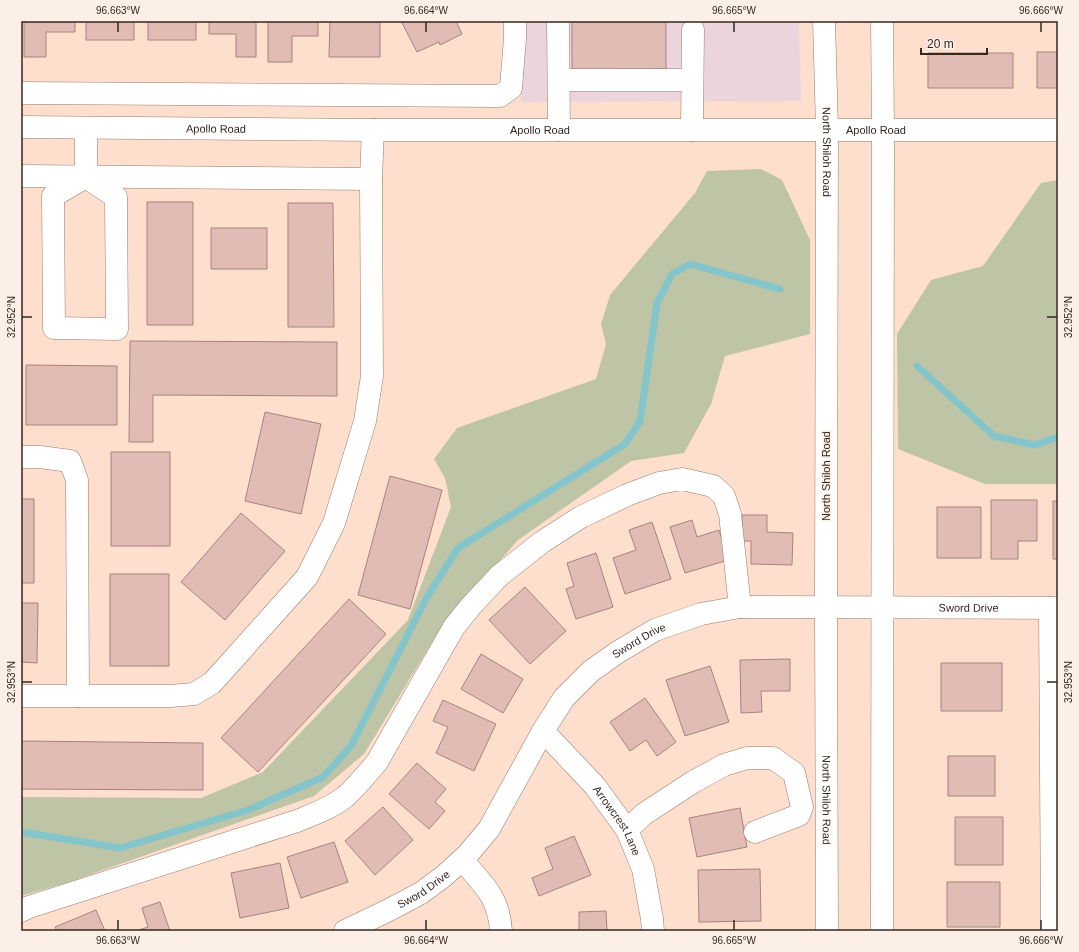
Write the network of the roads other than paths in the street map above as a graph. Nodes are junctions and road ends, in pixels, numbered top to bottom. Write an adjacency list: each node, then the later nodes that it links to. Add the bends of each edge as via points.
1 (515, 21): 8 (street, via 511,88 500,96)
2 (558, 21): 6 (street)
3 (824, 21): 11 (street, North Shiloh Road)
4 (882, 21): 12 (street)
5 (693, 30): 7 (street)
6 (559, 80): 7 (street); 14 (street)
7 (692, 80): 15 (street)
8 (21, 93)
9 (21, 127): 10 (street, Apollo Road)
10 (86, 128): 13 (street, Apollo Road); 18 (street)
11 (827, 129): 12 (street, Apollo Road); 15 (street, Apollo Road); 22 (street, North Shiloh Road)
12 (883, 129): 16 (street, Apollo Road); 23 (street)
13 (373, 130): 14 (street, Apollo Road); 19 (street)
14 (559, 130): 15 (street, Apollo Road)
15 (692, 130)
16 (1058, 130)
17 (21, 176): 18 (street)
18 (86, 177): 18 (street, via 53,196 54,328 117,329 116,197); 19 (street)
19 (371, 179): 26 (street, via 372,376 365,421 334,523 307,577 212,683 194,694)
20 (21, 457): 26 (street, via 70,461 78,480)
21 (740, 607): 22 (street, Sword Drive); 27 (street, Sword Drive, via 702,614 655,630 618,652 591,671 564,698); 31 (street, via 730,514 724,496 714,486 682,479 659,483 627,495 582,516 542,542 499,576 454,627 377,762 344,797 298,821)
22 (826, 608): 23 (street, Sword Drive); 35 (street, North Shiloh Road)
23 (883, 608): 24 (street, Sword Drive); 36 (street)
24 (1054, 608): 37 (street)
25 (21, 696): 26 (street)
26 (78, 696)
27 (543, 731): 28 (street, Arrowcrest Lane, via 595,786); 30 (street, Sword Drive, via 490,829)
28 (627, 830): 29 (street, via 644,814 724,765 747,758 773,758 794,773 802,807 799,815); 34 (street, Arrowcrest Lane, via 643,869)
29 (755, 832)
30 (462, 860): 32 (street, Sword Drive, via 421,893); 33 (street, via 491,894 500,917)
31 (21, 911)
32 (345, 931)
33 (501, 931)
34 (653, 931)
35 (827, 931)
36 (882, 931)
37 (1052, 931)

